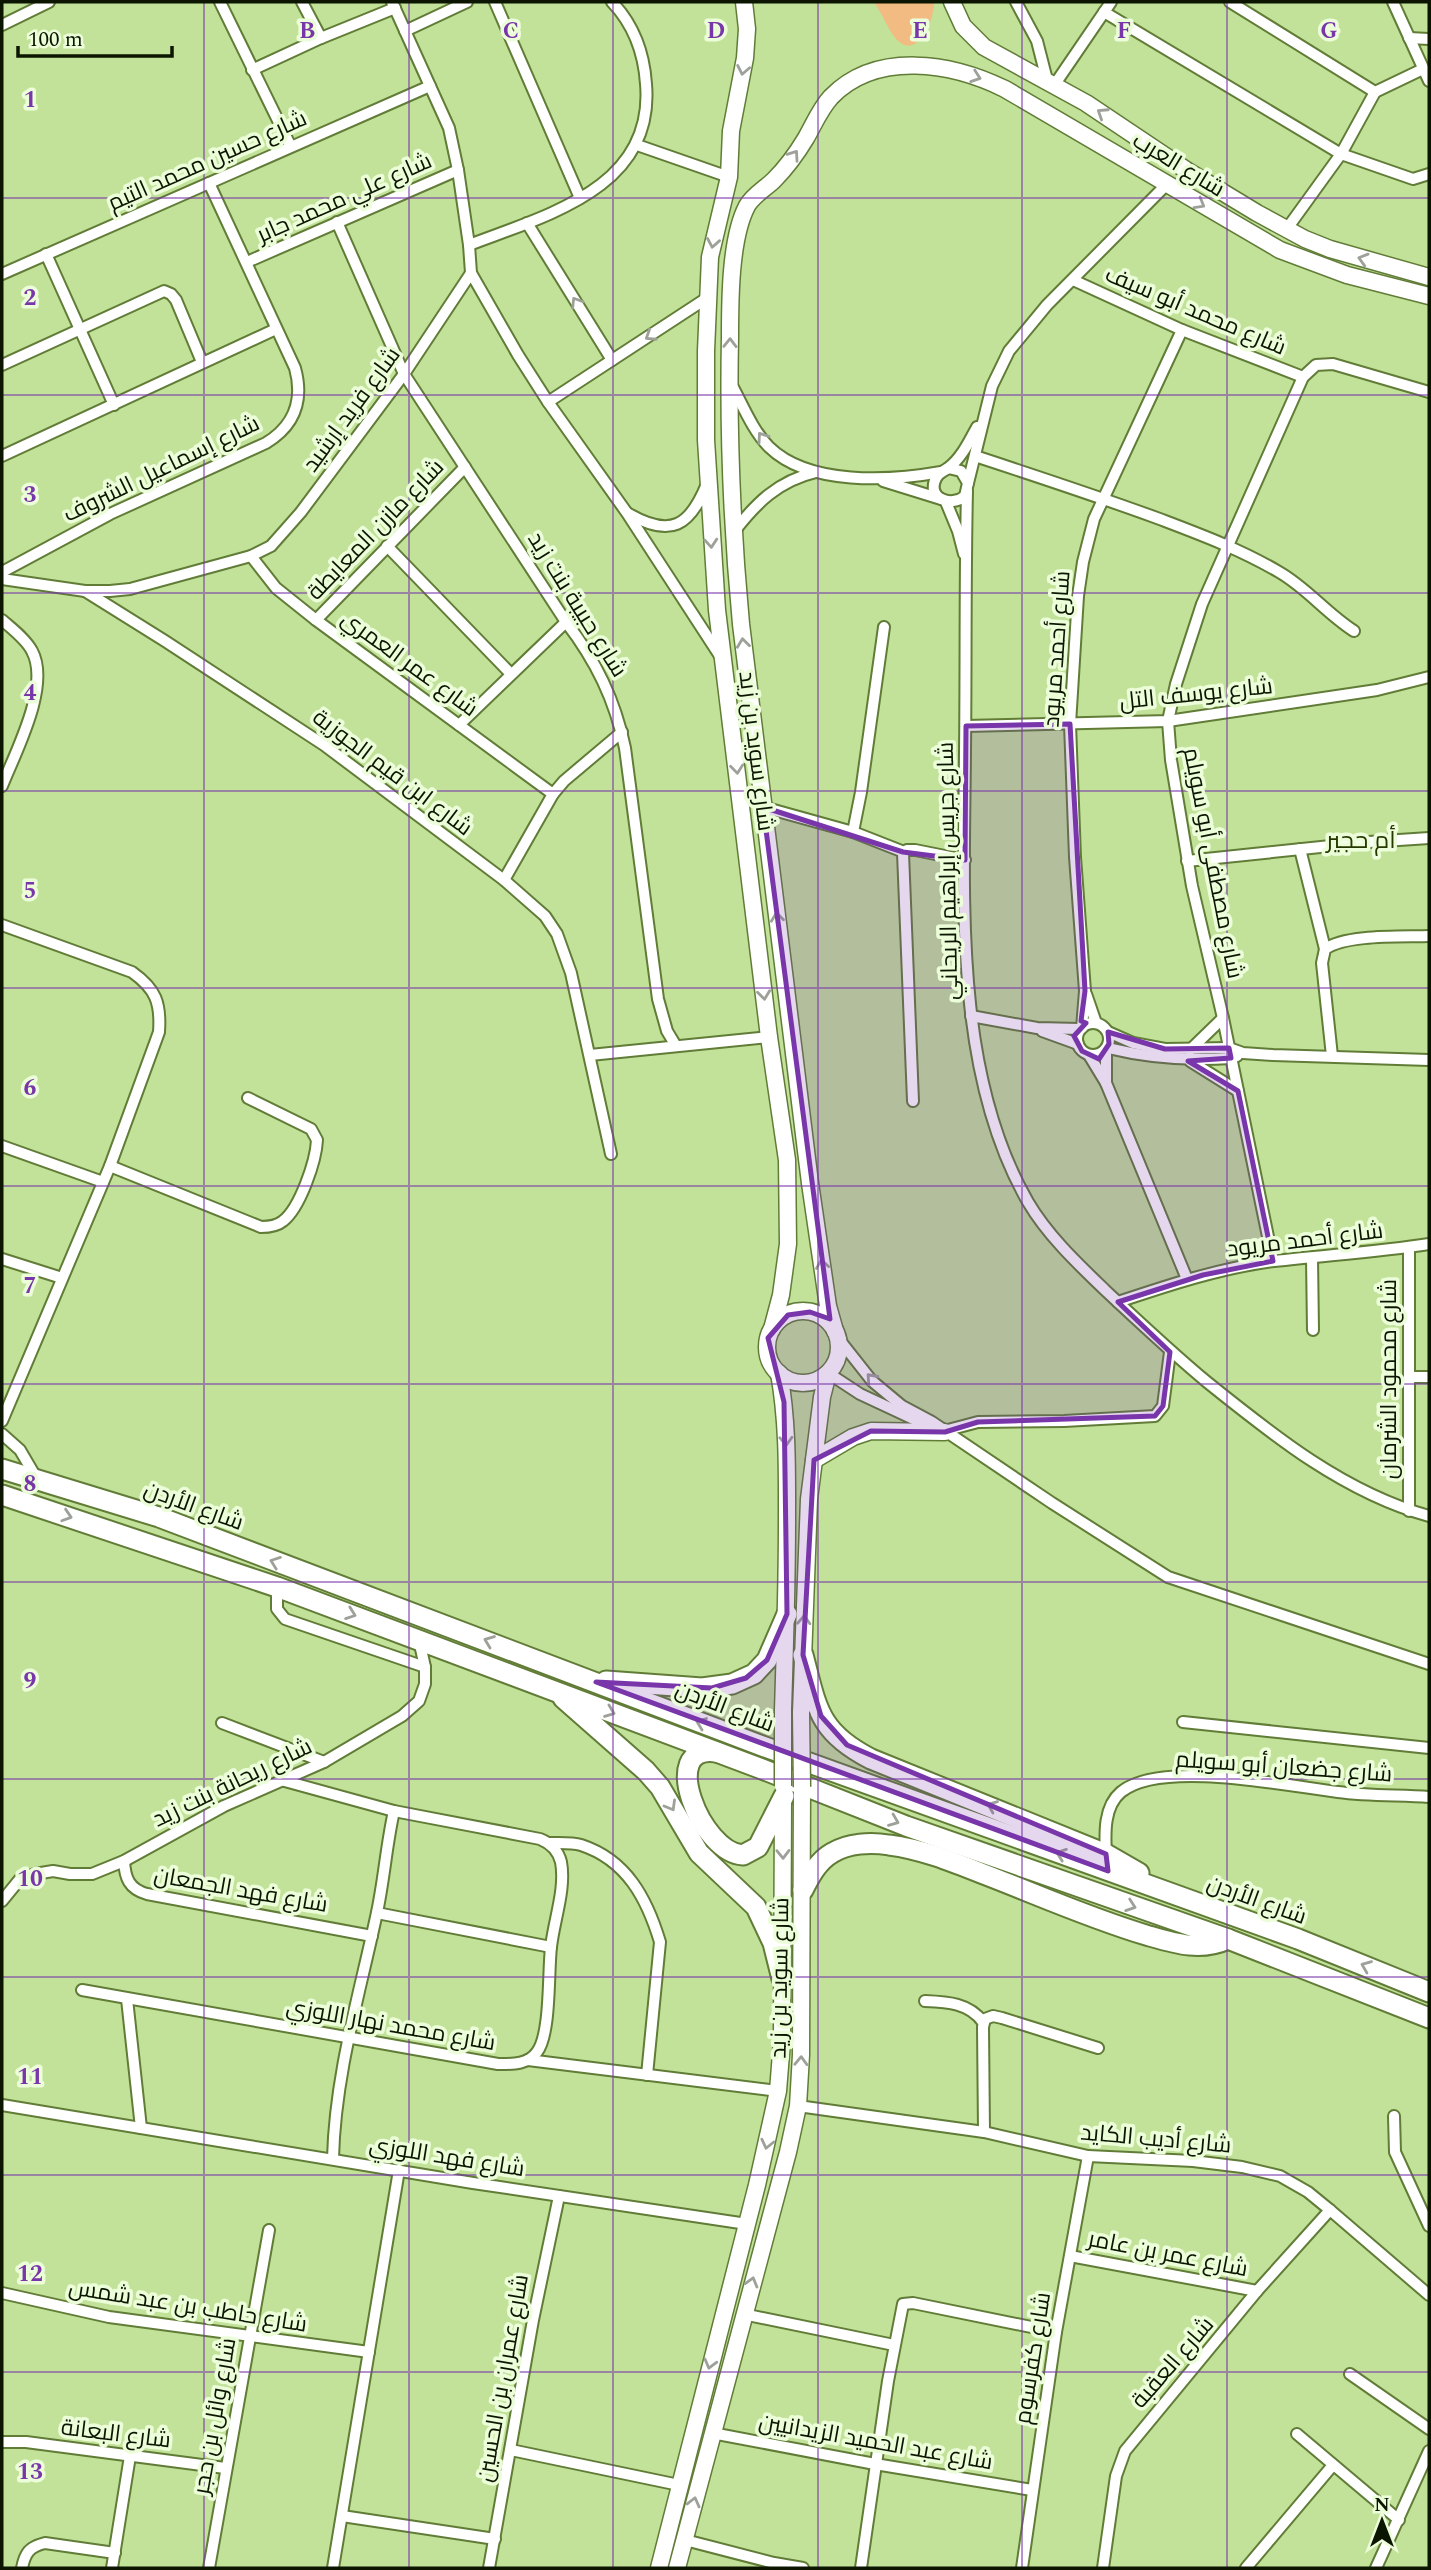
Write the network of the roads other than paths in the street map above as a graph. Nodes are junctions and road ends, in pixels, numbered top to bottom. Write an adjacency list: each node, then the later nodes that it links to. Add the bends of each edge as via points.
1 (49, 2): 15 (street)
2 (220, 2): 21 (street)
3 (302, 2): 17 (street)
4 (467, 2): 16 (street)
5 (495, 2): 34 (street)
6 (612, 2): 27 (street, via 637,39 645,70 647,105)
7 (744, 2): 31 (main road, شارع سويد بن زيد, one-way to 31, via 747,44 731,131)
8 (952, 2): 23 (main road, شارع العرب, via 978,43)
9 (1016, 2): 23 (street, via 1035,36)
10 (1111, 2): 14 (street)
11 (1230, 2): 25 (street)
12 (1393, 2): 18 (street)
13 (394, 5): 16 (street); 17 (street)
14 (1104, 12): 23 (street); 28 (street)
15 (2, 25)
16 (405, 31): 24 (street)
17 (321, 38): 21 (street)
18 (1409, 38): 19 (street); 20 (street)
19 (1429, 38)
20 (1423, 69): 22 (street); 25 (street)
21 (252, 70): 26 (street)
22 (1429, 81)
23 (1051, 82): 38 (main road, شارع العرب, one-way to 23)
24 (430, 86): 26 (street, شارع حسين محمد التيم); 29 (street, via 449,128)
25 (1375, 92): 28 (street)
26 (290, 145): 32 (street, شارع حسين محمد التيم)
27 (637, 145): 31 (street); 34 (street, via 612,177)
28 (1341, 154): 30 (street, via 1413,179); 38 (street)
29 (458, 170): 36 (street, شارع علي محمد جابر); 39 (street)
30 (1429, 174)
31 (729, 177): 46 (main road, شارع سويد بن زيد, one-way to 46, via 715,231)
32 (209, 183): 40 (street, شارع حسين محمد التيم); 41 (street, شارع إسماعيل الشروف)
33 (1166, 185): 35 (main road, شارع العرب, one-way to 33, via 786,167 838,91 868,74 909,65 956,71 993,83 1100,142); 45 (street, شارع جريس إبراهيم الريحاني); 47 (main road, شارع العرب, one-way to 47, via 1300,258)
34 (580, 198): 37 (street)
35 (748, 204): 56 (main road, شارع سويد بن زيد, one-way to 35, via 734,267)
36 (337, 222): 41 (street, شارع علي محمد جابر); 54 (street, شارع حبيبة بنت زيد)
37 (527, 222): 39 (street); 51 (street, one-way to 37)
38 (1286, 230): 44 (main road, شارع العرب, one-way to 38, via 1329,249)
39 (469, 245): 42 (street)
40 (46, 254): 43 (street, شارع حسين محمد التيم); 50 (street)
41 (247, 262): 48 (street, شارع إسماعيل الشروف)
42 (471, 273): 54 (street, شارع فريد إرشيد); 58 (street)
43 (2, 274)
44 (1429, 277)
45 (1073, 280): 49 (street, شارع محمد أبو سيف); 60 (street, شارع جريس إبراهيم الريحاني, via 1009,351 995,376)
46 (707, 298): 51 (street, one-way to 51); 67 (main road, شارع سويد بن زيد)
47 (1427, 298)
48 (276, 329): 52 (street); 77 (street, شارع إسماعيل الشروف, via 299,387 294,417 283,431)
49 (1182, 330): 55 (street, شارع محمد أبو سيف); 69 (street, شارع أحمد مريود)
50 (79, 331): 52 (street, via 167,292 176,300); 53 (street); 59 (street)
51 (612, 360): 58 (street)
52 (202, 362): 59 (street)
53 (2, 365)
54 (404, 374): 63 (street, شارع حبيبة بنت زيد); 75 (street, شارع فريد إرشيد, via 301,512 271,546)
55 (1303, 377): 57 (street, via 1316,365 1333,364); 73 (street, شارع مصطفى أبو سويلم)
56 (729, 380): 65 (street, one-way to 56, via 768,446); 72 (main road, شارع سويد بن زيد)
57 (1429, 392)
58 (548, 402): 71 (street)
59 (114, 405): 61 (street)
60 (982, 419): 62 (street, شارع جريس إبراهيم الريحاني); 64 (street, شارع جريس إبراهيم الريحاني, via 962,453)
61 (2, 456)
62 (975, 456): 68 (street, شارع جريس إبراهيم الريحاني); 69 (street)
63 (464, 467): 74 (street, شارع مازن المعايطة); 82 (street, شارع حبيبة بنت زيد)
64 (944, 470): 66 (street); 68 (street, via 961,471); 70 (street, via 934,486)
65 (816, 472): 66 (street); 72 (street, via 792,478 769,493)
66 (877, 479): 70 (street)
67 (708, 481): 71 (street, via 695,510 675,525 654,527); 85 (main road, شارع سويد بن زيد, one-way to 85)
68 (968, 486): 70 (street, via 958,501); 76 (street, شارع جريس إبراهيم الريحاني)
69 (1103, 498): 73 (street); 89 (street, شارع أحمد مريود, via 1081,573)
70 (944, 501): 76 (street, شارع جريس إبراهيم الريحاني)
71 (627, 513): 85 (street)
72 (733, 534): 95 (main road, شارع سويد بن زيد, one-way to 72)
73 (1228, 545): 84 (street, via 1291,579); 88 (street, شارع مصطفى أبو سويلم, via 1202,604)
74 (387, 546): 81 (street, شارع مازن المعايطة); 86 (street)
75 (251, 556): 79 (street, شارع فريد إرشيد, via 131,589); 81 (street, شارع عمر العمري, via 276,588)
76 (965, 560): 91 (street, شارع جريس إبراهيم الريحاني)
77 (2, 572)
78 (2, 579): 79 (street)
79 (85, 591): 102 (street, شارع ابن قيم الجوزية, via 324,745)
80 (2, 620): 93 (street, via 32,650 37,684)
81 (316, 620): 90 (street, شارع عمر العمري)
82 (566, 622): 86 (street); 92 (street, شارع حبيبة بنت زيد, via 606,685)
83 (884, 627): 96 (street)
84 (1354, 631)
85 (723, 661): 113 (main road, شارع سويد بن زيد, one-way to 113)
86 (512, 674): 90 (street)
87 (1429, 677): 88 (street, شارع يوسف التل, via 1353,694)
88 (1168, 721): 89 (street, شارع يوسف التل); 101 (street, شارع مصطفى أبو سويلم)
89 (1070, 724): 91 (street, شارع يوسف التل); 106 (street, شارع أحمد مريود)
90 (459, 725): 94 (street, شارع عمر العمري)
91 (966, 726): 100 (street, شارع جريس إبراهيم الريحاني)
92 (622, 732): 94 (street); 115 (street, شارع حبيبة بنت زيد, via 658,999)
93 (2, 786)
94 (553, 794): 102 (street)
95 (764, 807): 96 (street); 141 (main road, شارع سويد بن زيد, one-way to 95, via 828,1306 810,1183)
96 (852, 832): 99 (street)
97 (1429, 838): 98 (street)
98 (1300, 849): 101 (street); 105 (street)
99 (904, 852): 100 (street); 126 (street)
100 (965, 860): 107 (street, شارع جريس إبراهيم الريحاني)
101 (1187, 861): 108 (street, شارع مصطفى أبو سويلم)
102 (504, 880): 118 (street, شارع ابن قيم الجوزية, via 545,916 557,934)
103 (2, 925): 129 (street, via 132,972 146,981 155,995 159,1032)
104 (1429, 936): 105 (street, via 1353,941)
105 (1325, 949): 121 (street, via 1322,963)
106 (1085, 991): 109 (street, شارع أحمد مريود); 111 (street, شارع أحمد مريود)
107 (971, 1016): 110 (street); 138 (street, شارع جريس إبراهيم الريحاني, via 991,1110 1027,1200 1074,1260)
108 (1223, 1018): 117 (street, شارع مصطفى أبو سويلم); 120 (street)
109 (1096, 1023): 111 (street); 112 (street)
110 (1037, 1028): 111 (street); 114 (street)
111 (1081, 1028): 114 (street)
112 (1108, 1032): 116 (street); 120 (street, via 1133,1043)
113 (769, 1037): 115 (street); 139 (main road, شارع سويد بن زيد, via 789,1194 786,1262)
114 (1078, 1044): 119 (street)
115 (676, 1046): 118 (street)
116 (1107, 1049): 119 (street); 120 (street, via 1155,1058); 123 (street)
117 (1230, 1053): 120 (street); 121 (street); 124 (street, شارع مصطفى أبو سويلم)
118 (590, 1055): 128 (street, شارع ابن قيم الجوزية)
119 (1090, 1055): 123 (street)
120 (1190, 1056): 124 (street)
121 (1332, 1056): 122 (street)
122 (1429, 1060)
123 (1106, 1083): 137 (street)
124 (1238, 1091): 135 (street, شارع مصطفى أبو سويلم)
125 (248, 1098): 129 (street, via 311,1129 317,1140 307,1180 281,1223 261,1227)
126 (913, 1101)
127 (2, 1146): 130 (street)
128 (611, 1154)
129 (110, 1166): 130 (street)
130 (103, 1182): 136 (street)
131 (1429, 1244): 132 (street, شارع أحمد مريود)
132 (1409, 1247): 133 (street, شارع أحمد مريود); 145 (street, شارع محمود الشرمان)
133 (1312, 1258): 135 (street, شارع أحمد مريود); 140 (street)
134 (2, 1259): 136 (street)
135 (1273, 1261): 137 (street, شارع أحمد مريود)
136 (62, 1278): 147 (street)
137 (1187, 1279): 138 (street, شارع أحمد مريود)
138 (1118, 1302): 142 (street, شارع جريس إبراهيم الريحاني)
139 (772, 1329): 141 (main road, via 788,1315 810,1312); 143 (main road, via 767,1348)
140 (1313, 1329)
141 (837, 1335): 144 (main road, via 836,1360); 148 (street, one-way to 141, via 872,1381)
142 (1170, 1352): 148 (street, via 1163,1406 1154,1416 978,1422); 154 (street, شارع جريس إبراهيم الريحاني, via 1310,1459)
143 (779, 1373): 144 (main road, via 798,1382); 157 (main road, شارع سويد بن زيد, one-way to 157, via 788,1473)
144 (828, 1373): 148 (street, via 860,1394); 150 (main road, شارع سويد بن زيد)
145 (1410, 1377): 146 (street); 154 (street, شارع محمود الشرمان)
146 (1429, 1377)
147 (2, 1421)
148 (946, 1432): 150 (main road, via 871,1431); 160 (street, via 1168,1577)
149 (2, 1434): 152 (street, via 20,1450)
150 (814, 1460): 159 (main road, شارع سويد بن زيد, one-way to 150)
151 (2, 1469): 152 (highway, شارع الأردن)
152 (37, 1479): 162 (highway, شارع الأردن, one-way to 152, via 159,1517)
153 (2, 1495): 156 (highway, شارع الأردن, one-way to 156)
154 (1409, 1511): 155 (street, شارع جريس إبراهيم الريحاني)
155 (1429, 1516)
156 (277, 1587): 158 (highway, شارع الأردن, one-way to 158); 161 (street, via 277,1609 285,1619)
157 (787, 1614): 162 (highway, via 767,1660 754,1674 732,1684 702,1688); 170 (main road, شارع سويد بن زيد, bridge)
158 (419, 1639): 161 (street, شارع ريحانة بنت زيد); 163 (highway, شارع الأردن)
159 (803, 1656): 175 (highway, one-way to 159, via 847,1745 821,1716); 176 (main road, شارع سويد بن زيد, bridge)
160 (1429, 1664)
161 (425, 1667): 168 (street, شارع ريحانة بنت زيد, via 423,1693 414,1708)
162 (596, 1682): 175 (highway, شارع الأردن, one-way to 162, via 777,1752)
163 (554, 1690): 167 (highway, شارع الأردن, one-way to 167); 182 (highway, one-way to 182, via 646,1771 699,1853 756,1907 773,1942)
164 (1183, 1722): 166 (street)
165 (222, 1723): 168 (street)
166 (1429, 1748)
167 (719, 1753): 170 (highway, via 709,1751 695,1757 687,1774 698,1814 727,1850 743,1855 754,1851); 180 (highway, شارع الأردن, one-way to 180, via 919,1830)
168 (324, 1762): 169 (street, شارع ريحانة بنت زيد)
169 (281, 1780): 172 (street); 174 (street, شارع ريحانة بنت زيد)
170 (783, 1791): 182 (main road, شارع سويد بن زيد, one-way to 182)
171 (1429, 1797): 175 (street, شارع جضعان أبو سويلم, via 1201,1776 1158,1778 1129,1786 1114,1800 1107,1816)
172 (394, 1811): 173 (street); 178 (street)
173 (548, 1843): 181 (street, via 560,1858 561,1869); 192 (street, via 579,1844 605,1856 634,1881 654,1921 660,1942)
174 (124, 1861): 177 (street, شارع ريحانة بنت زيد, via 92,1874 35,1874 20,1879); 179 (street, شارع فهد الجمعان, via 131,1886 147,1894)
175 (1107, 1863): 184 (highway, شارع الأردن, one-way to 175, via 1209,1908)
176 (803, 1890): 180 (highway, via 821,1861 832,1853 860,1844 890,1844 950,1861 1160,1939 1201,1947); 195 (main road, شارع سويد بن زيد, one-way to 176)
177 (2, 1901)
178 (377, 1913): 179 (street); 181 (street)
179 (372, 1936): 189 (street)
180 (1228, 1939): 187 (highway, شارع الأردن)
181 (551, 1947): 191 (street, via 544,2035 538,2052)
182 (782, 1979): 193 (main road, شارع سويد بن زيد)
183 (82, 1990): 185 (street, شارع محمد نهار اللوزي)
184 (1429, 1992)
185 (127, 1999): 189 (street, شارع محمد نهار اللوزي); 197 (street)
186 (925, 2001): 188 (street, via 964,2006)
187 (1429, 2018)
188 (984, 2022): 190 (street, via 988,2017 1002,2018); 198 (street)
189 (349, 2036): 191 (street, شارع محمد نهار اللوزي, via 498,2064); 200 (street)
190 (1098, 2048)
191 (528, 2060): 192 (street, شارع محمد نهار اللوزي)
192 (647, 2075): 193 (street, شارع محمد نهار اللوزي)
193 (778, 2091): 204 (main road, شارع سويد بن زيد, one-way to 204)
194 (2, 2105): 197 (street, شارع فهد اللوزي)
195 (798, 2106): 198 (street, شارع أديب الكايد); 211 (main road, شارع سويد بن زيد, one-way to 195)
196 (1394, 2116): 205 (street, via 1395,2152)
197 (141, 2128): 200 (street, شارع فهد اللوزي)
198 (984, 2132): 199 (street, شارع أديب الكايد)
199 (1088, 2156): 203 (street, شارع أديب الكايد, via 1158,2158 1265,2171 1294,2183); 207 (street, شارع كفرسوم)
200 (333, 2158): 201 (street, شارع فهد اللوزي)
201 (399, 2170): 202 (street, شارع فهد اللوزي); 215 (street)
202 (559, 2196): 204 (street, شارع فهد اللوزي); 221 (street, شارع عمران بن الحسين)
203 (1330, 2210): 208 (street, شارع العقبة); 210 (street, شارع أديب الكايد)
204 (747, 2224): 227 (main road, شارع سويد بن زيد, one-way to 227)
205 (1429, 2226)
206 (269, 2230): 213 (street, شارع وائل بن حجر)
207 (1070, 2256): 208 (street, شارع عمر بن عامر); 212 (street, شارع كفرسوم)
208 (1257, 2291): 244 (street, شارع العقبة, via 1125,2451 1116,2476)
209 (2, 2292): 213 (street, شارع حاطب بن عبد شمس, via 109,2317)
210 (1429, 2295)
211 (743, 2314): 214 (street); 218 (main road, شارع سويد بن زيد)
212 (1056, 2332): 214 (street, via 908,2302 902,2307); 228 (street, شارع كفرسوم)
213 (250, 2335): 215 (street, شارع حاطب بن عبد شمس); 226 (street, شارع وائل بن حجر)
214 (894, 2345): 224 (street)
215 (369, 2352): 229 (street)
216 (1350, 2374): 217 (street)
217 (1429, 2430)
218 (712, 2433): 224 (street, شارع عبد الحميد الزيدانيين); 232 (main road, شارع سويد بن زيد, one-way to 218)
219 (1297, 2434): 225 (street)
220 (2, 2442): 223 (street, شارع البعانة)
221 (511, 2450): 227 (street); 231 (street, شارع عمران بن الحسين)
222 (1429, 2451): 230 (street)
223 (130, 2456): 226 (street, شارع البعانة); 233 (street)
224 (875, 2464): 228 (street, شارع عبد الحميد الزيدانيين); 242 (street)
225 (1333, 2465): 230 (street); 245 (street)
226 (225, 2468): 236 (street, شارع وائل بن حجر)
227 (679, 2485): 239 (main road, شارع سويد بن زيد)
228 (1032, 2490): 243 (street, شارع كفرسوم)
229 (342, 2516): 231 (street); 237 (street)
230 (1399, 2520): 246 (street)
231 (495, 2539): 238 (street, شارع عمران بن الحسين)
232 (685, 2540): 240 (main road, شارع سويد بن زيد); 241 (street)
233 (115, 2553): 234 (street, via 45,2543 25,2553); 235 (street)
234 (22, 2568)
235 (112, 2568)
236 (209, 2568)
237 (333, 2568)
238 (489, 2568)
239 (659, 2568)
240 (677, 2568)
241 (803, 2568)
242 (861, 2568)
243 (1022, 2568)
244 (1103, 2568)
245 (1246, 2568)
246 (1376, 2568)

